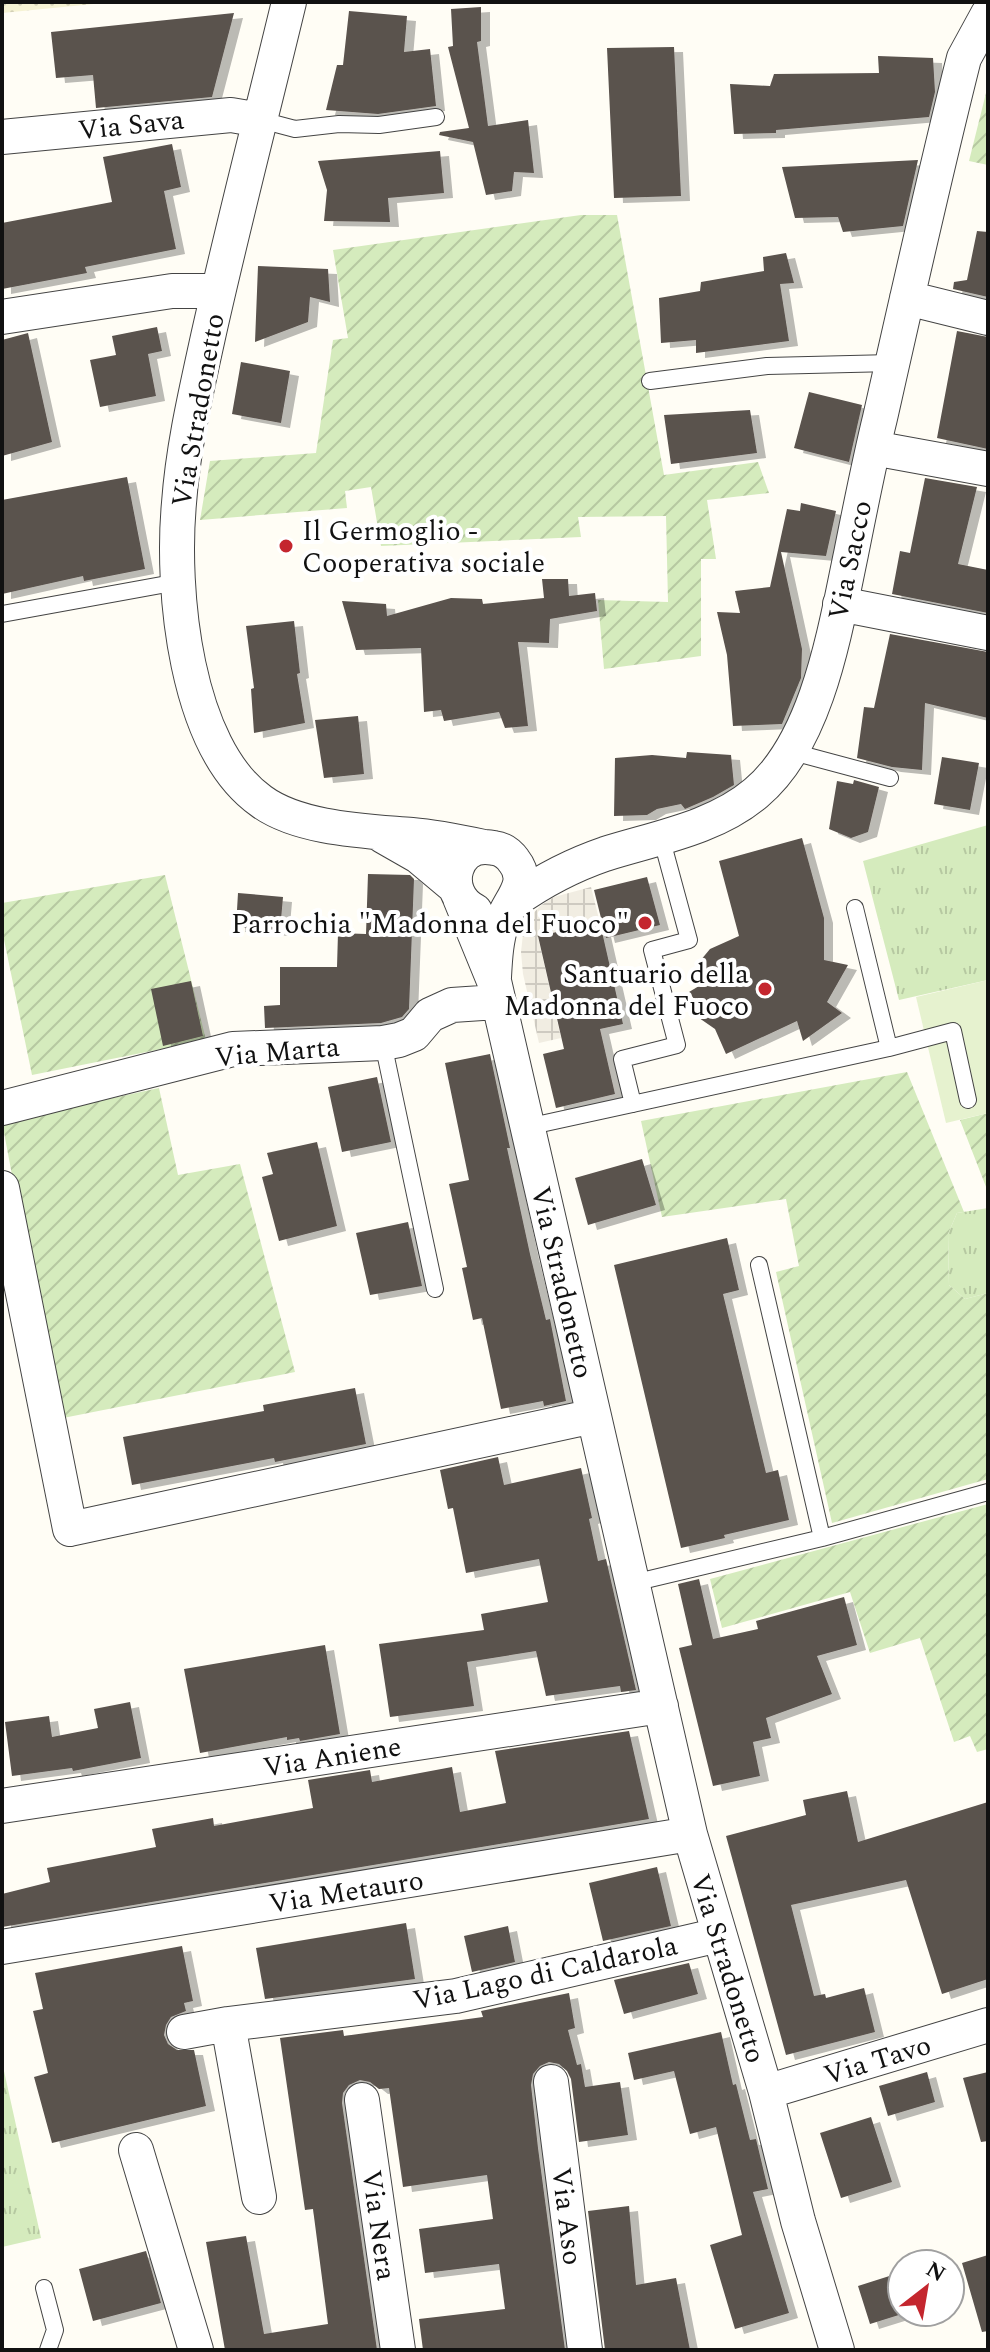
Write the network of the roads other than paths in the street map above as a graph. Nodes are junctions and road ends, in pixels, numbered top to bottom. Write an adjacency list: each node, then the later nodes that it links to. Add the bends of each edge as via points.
1 (289, 2): 4 (street, Via Stradonetto)
2 (988, 14): 7 (street, Via Sacco, via 964,58)
3 (436, 117): 4 (lane, via 295,129)
4 (261, 120): 5 (street, Via Sava, via 231,115); 6 (street, Via Stradonetto)
5 (2, 137)
6 (218, 291): 8 (street, via 172,291); 14 (street, Via Stradonetto, via 188,432 178,505)
7 (907, 298): 9 (street); 10 (street, Via Sacco)
8 (2, 317)
9 (988, 318)
10 (892, 363): 11 (lane, via 767,366); 12 (street, Via Sacco)
11 (650, 381)
12 (873, 448): 13 (street); 15 (street, Via Sacco)
13 (988, 469)
14 (178, 582): 16 (lane); 20 (street, Via Stradonetto, via 189,662 206,724 224,763 242,786 286,816)
15 (840, 604): 17 (street); 18 (street, Via Sacco, via 809,713)
16 (2, 614)
17 (988, 633)
18 (789, 751): 19 (lane); 21 (street, Via Sacco, via 769,781 740,805)
19 (890, 778)
20 (376, 833): 22 (street, Via Stradonetto); 24 (street, Via Stradonetto, via 418,856)
21 (661, 837): 23 (street, Via Sacco); 31 (lane, via 689,940 652,950 677,1045 622,1059)
22 (494, 850): 23 (street, Via Sacco); 24 (street, via 471,851 461,860 455,873); 25 (street, via 518,866 519,893)
23 (599, 856): 25 (street, Via Sacco)
24 (457, 893): 25 (street, via 481,913); 27 (street, Via Stradonetto)
25 (510, 904): 27 (street, Via Stradonetto, via 496,944)
26 (855, 908): 29 (lane)
27 (496, 992): 28 (street, Via Marta, via 452,1005 430,1015 414,1034); 33 (street, Via Stradonetto)
28 (383, 1043): 32 (street, Via Marta, via 233,1049); 36 (lane)
29 (889, 1048): 30 (lane, via 953,1031); 31 (lane)
30 (968, 1100)
31 (633, 1104): 33 (lane)
32 (2, 1108)
33 (527, 1127): 37 (street, Via Stradonetto)
34 (2, 1188): 37 (street, via 70,1529)
35 (759, 1265): 39 (lane)
36 (435, 1289)
37 (594, 1416): 40 (street, Via Stradonetto)
38 (988, 1492): 39 (lane)
39 (822, 1538): 40 (lane)
40 (633, 1583): 41 (street, Via Stradonetto)
41 (661, 1706): 42 (street, Via Aniene); 43 (street, Via Stradonetto)
42 (2, 1806)
43 (690, 1834): 44 (street, Via Stradonetto); 45 (street, Via Metauro)
44 (719, 1935): 46 (street, Via Lago di Caldarola, via 456,1996); 50 (street, Via Stradonetto)
45 (2, 1947)
46 (228, 2024): 48 (street, Via Lago di Caldarola); 53 (street)
47 (988, 2025): 50 (street, Via Tavo)
48 (184, 2032)
49 (551, 2082): 58 (street, Via Aso)
50 (766, 2092): 59 (street, Via Stradonetto)
51 (362, 2100): 57 (street, Via Nera)
52 (136, 2150): 56 (street)
53 (259, 2197)
54 (44, 2288): 55 (lane, via 55,2330)
55 (48, 2350)
56 (196, 2350)
57 (398, 2350)
58 (585, 2350)
59 (833, 2350)

